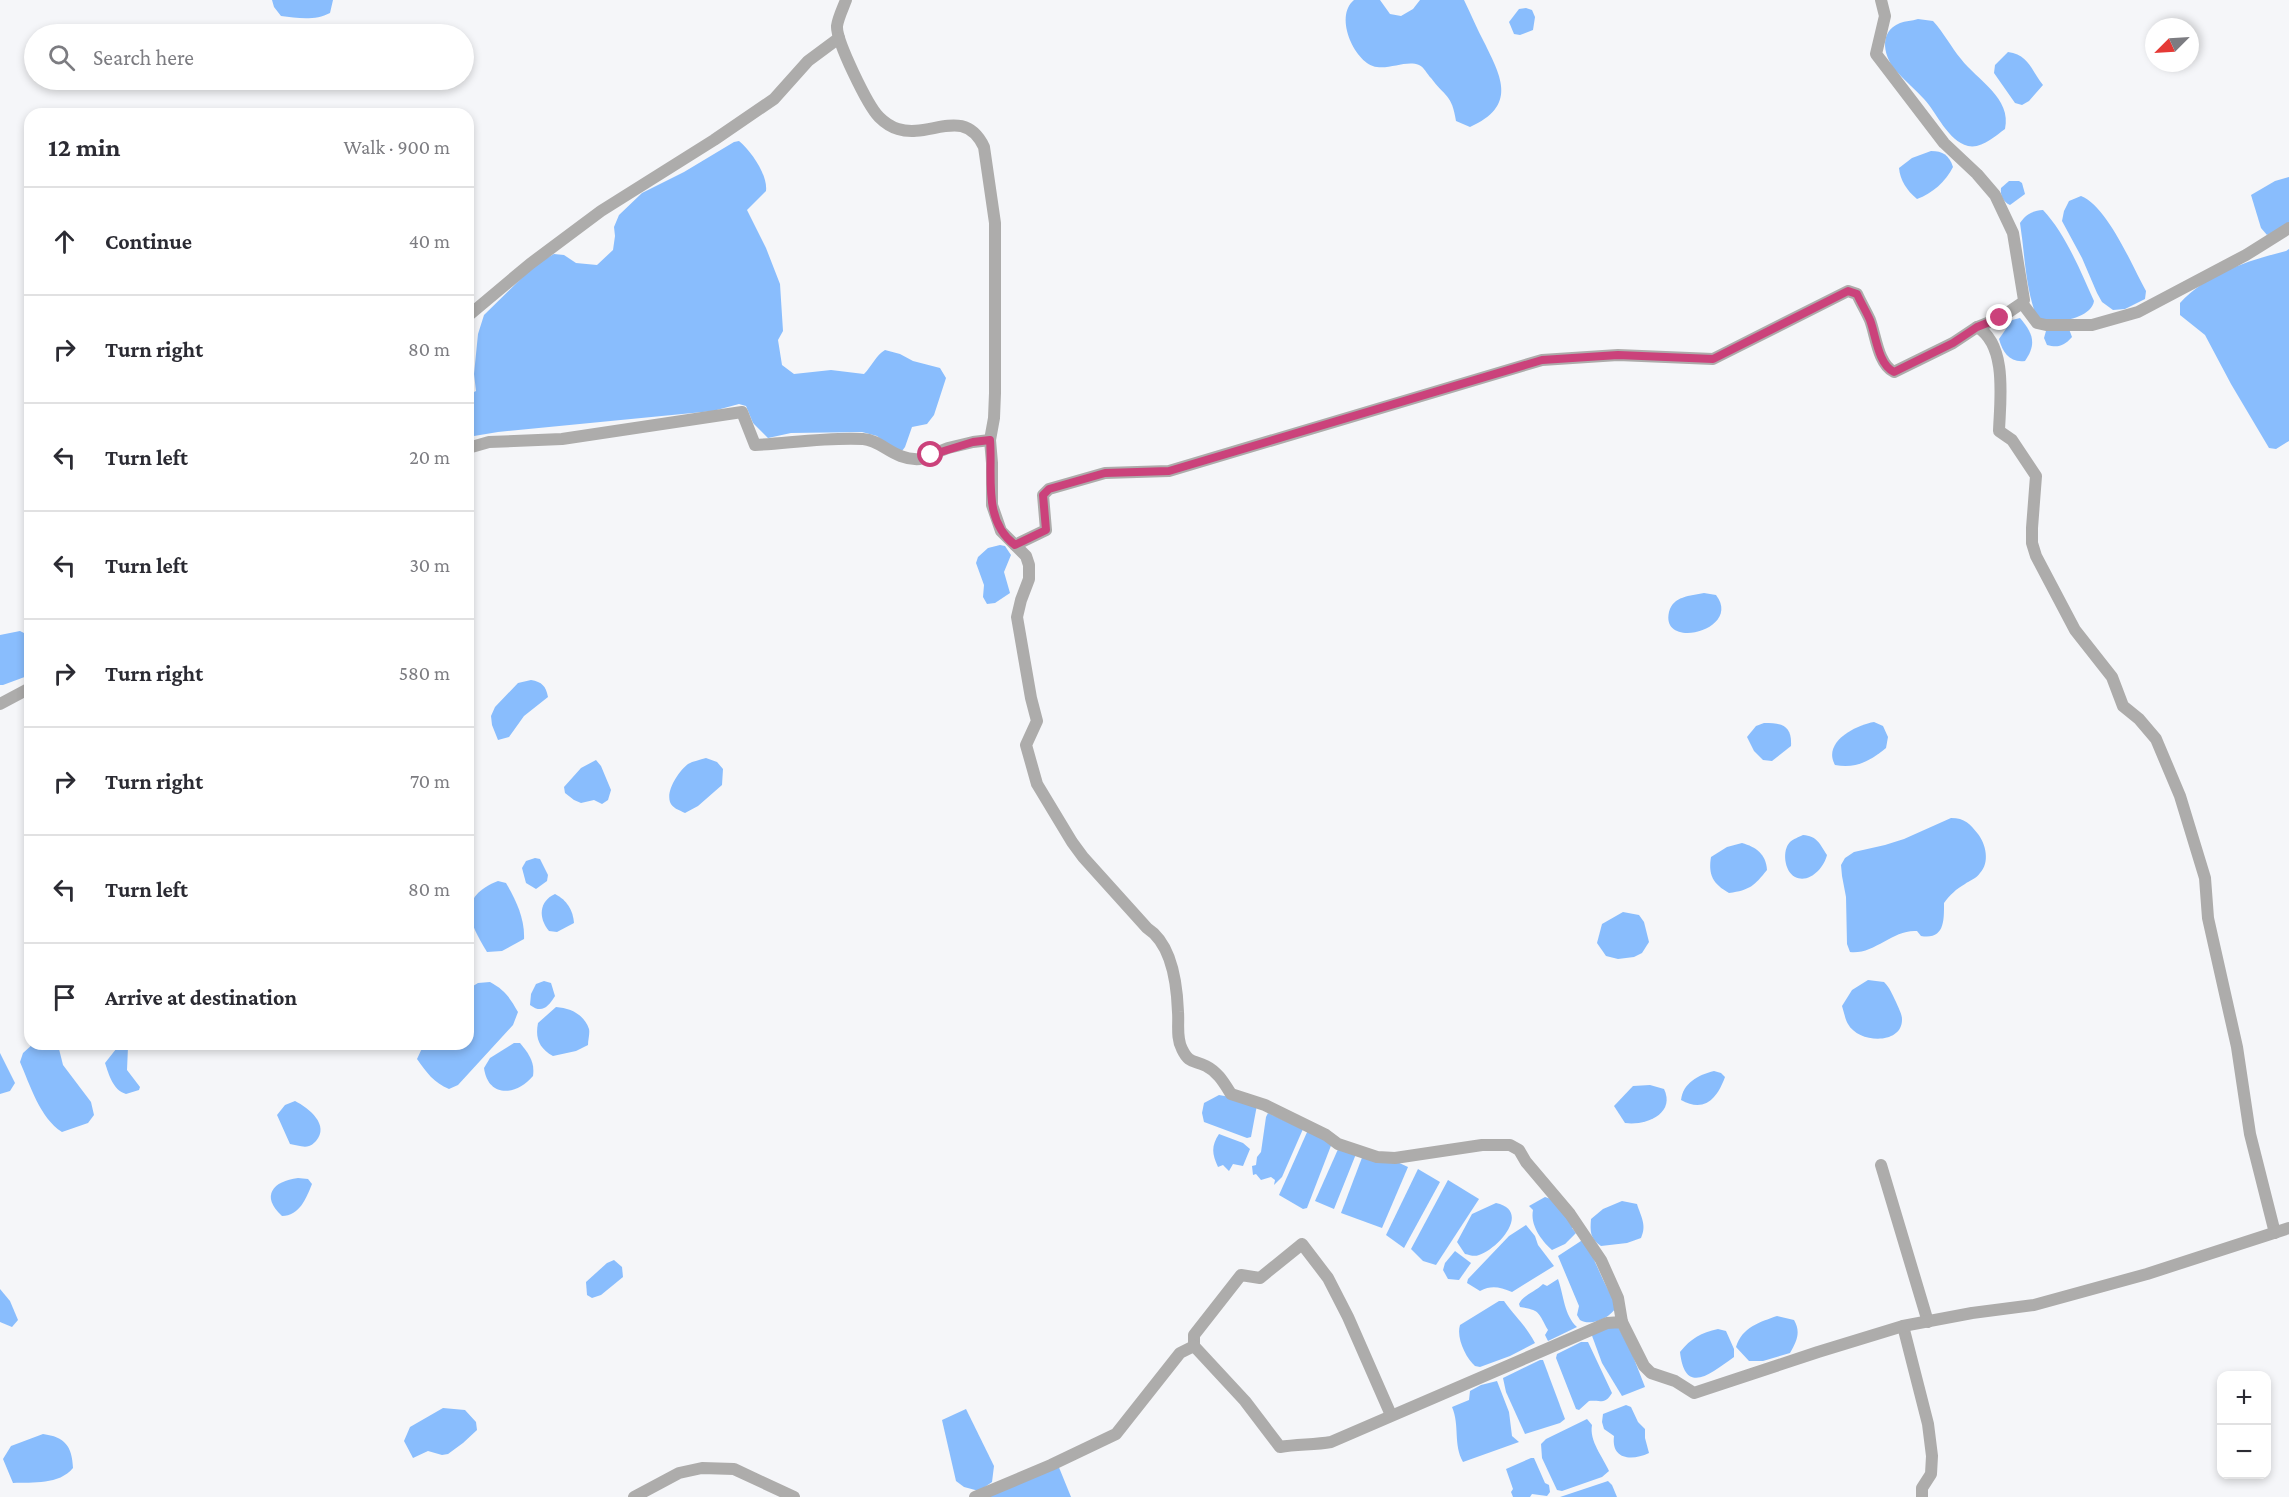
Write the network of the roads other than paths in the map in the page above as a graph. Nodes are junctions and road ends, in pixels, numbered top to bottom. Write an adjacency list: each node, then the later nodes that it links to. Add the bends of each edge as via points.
1 (846, 0): 3 (street, via 837,26)
2 (1881, 0): 5 (street, via 1885,16 1875,54 1944,143 1995,195 2013,233)
3 (839, 38): 6 (street, via 808,61 774,99 601,212); 8 (street, via 864,92 878,116 890,126 914,131 947,125 970,128 984,147 995,223 994,418)
4 (2289, 228): 5 (street, via 2138,312 2110,320 2092,325 2046,325 2037,323)
5 (2022, 303): 7 (street)
6 (474, 311)
7 (1977, 327): 10 (street, via 1894,372 1883,360 1857,294 1848,291 1713,359 1618,355 1542,360 1169,471 1105,473 1056,487 1043,495 1046,530); 15 (street, via 1988,334 2001,378 1999,431 2012,440 2036,476 2032,543 2036,556 2075,630 2112,677 2123,706 2156,739 2180,796 2205,878 2208,918 2237,1047 2250,1134)
8 (990, 440): 9 (street, via 911,460 866,439 755,445 742,412 562,439 489,442); 10 (street, via 992,505 1001,531)
9 (474, 446)
10 (1015, 545): 16 (street, via 1029,565 1029,579 1017,617 1037,721 1026,745 1036,784 1083,857 1147,928 1158,935 1168,955 1177,996 1180,1046 1190,1062 1221,1077 1231,1094 1265,1105 1338,1144 1377,1157 1395,1158 1482,1145 1510,1145 1519,1150 1601,1260 1618,1298)
11 (24, 691): 12 (street)
12 (0, 704)
13 (1881, 1165): 17 (street)
14 (2289, 1228): 15 (street)
15 (2275, 1233): 17 (street, via 2034,1305)
16 (1622, 1322): 18 (street, via 1651,1373 1675,1381 1694,1394); 20 (street, via 1607,1323)
17 (1928, 1322): 18 (street)
18 (1903, 1326): 24 (street, via 1928,1424 1932,1456 1931,1474 1922,1488)
19 (1194, 1346): 20 (street, via 1245,1401 1280,1447 1331,1442); 20 (street, via 1194,1335 1241,1275 1260,1278 1302,1244 1333,1288); 23 (street, via 1180,1353 1116,1434)
20 (1391, 1415)
21 (634, 1497): 22 (street, via 679,1473 734,1468)
22 (794, 1497)
23 (975, 1497)
24 (1922, 1497)

